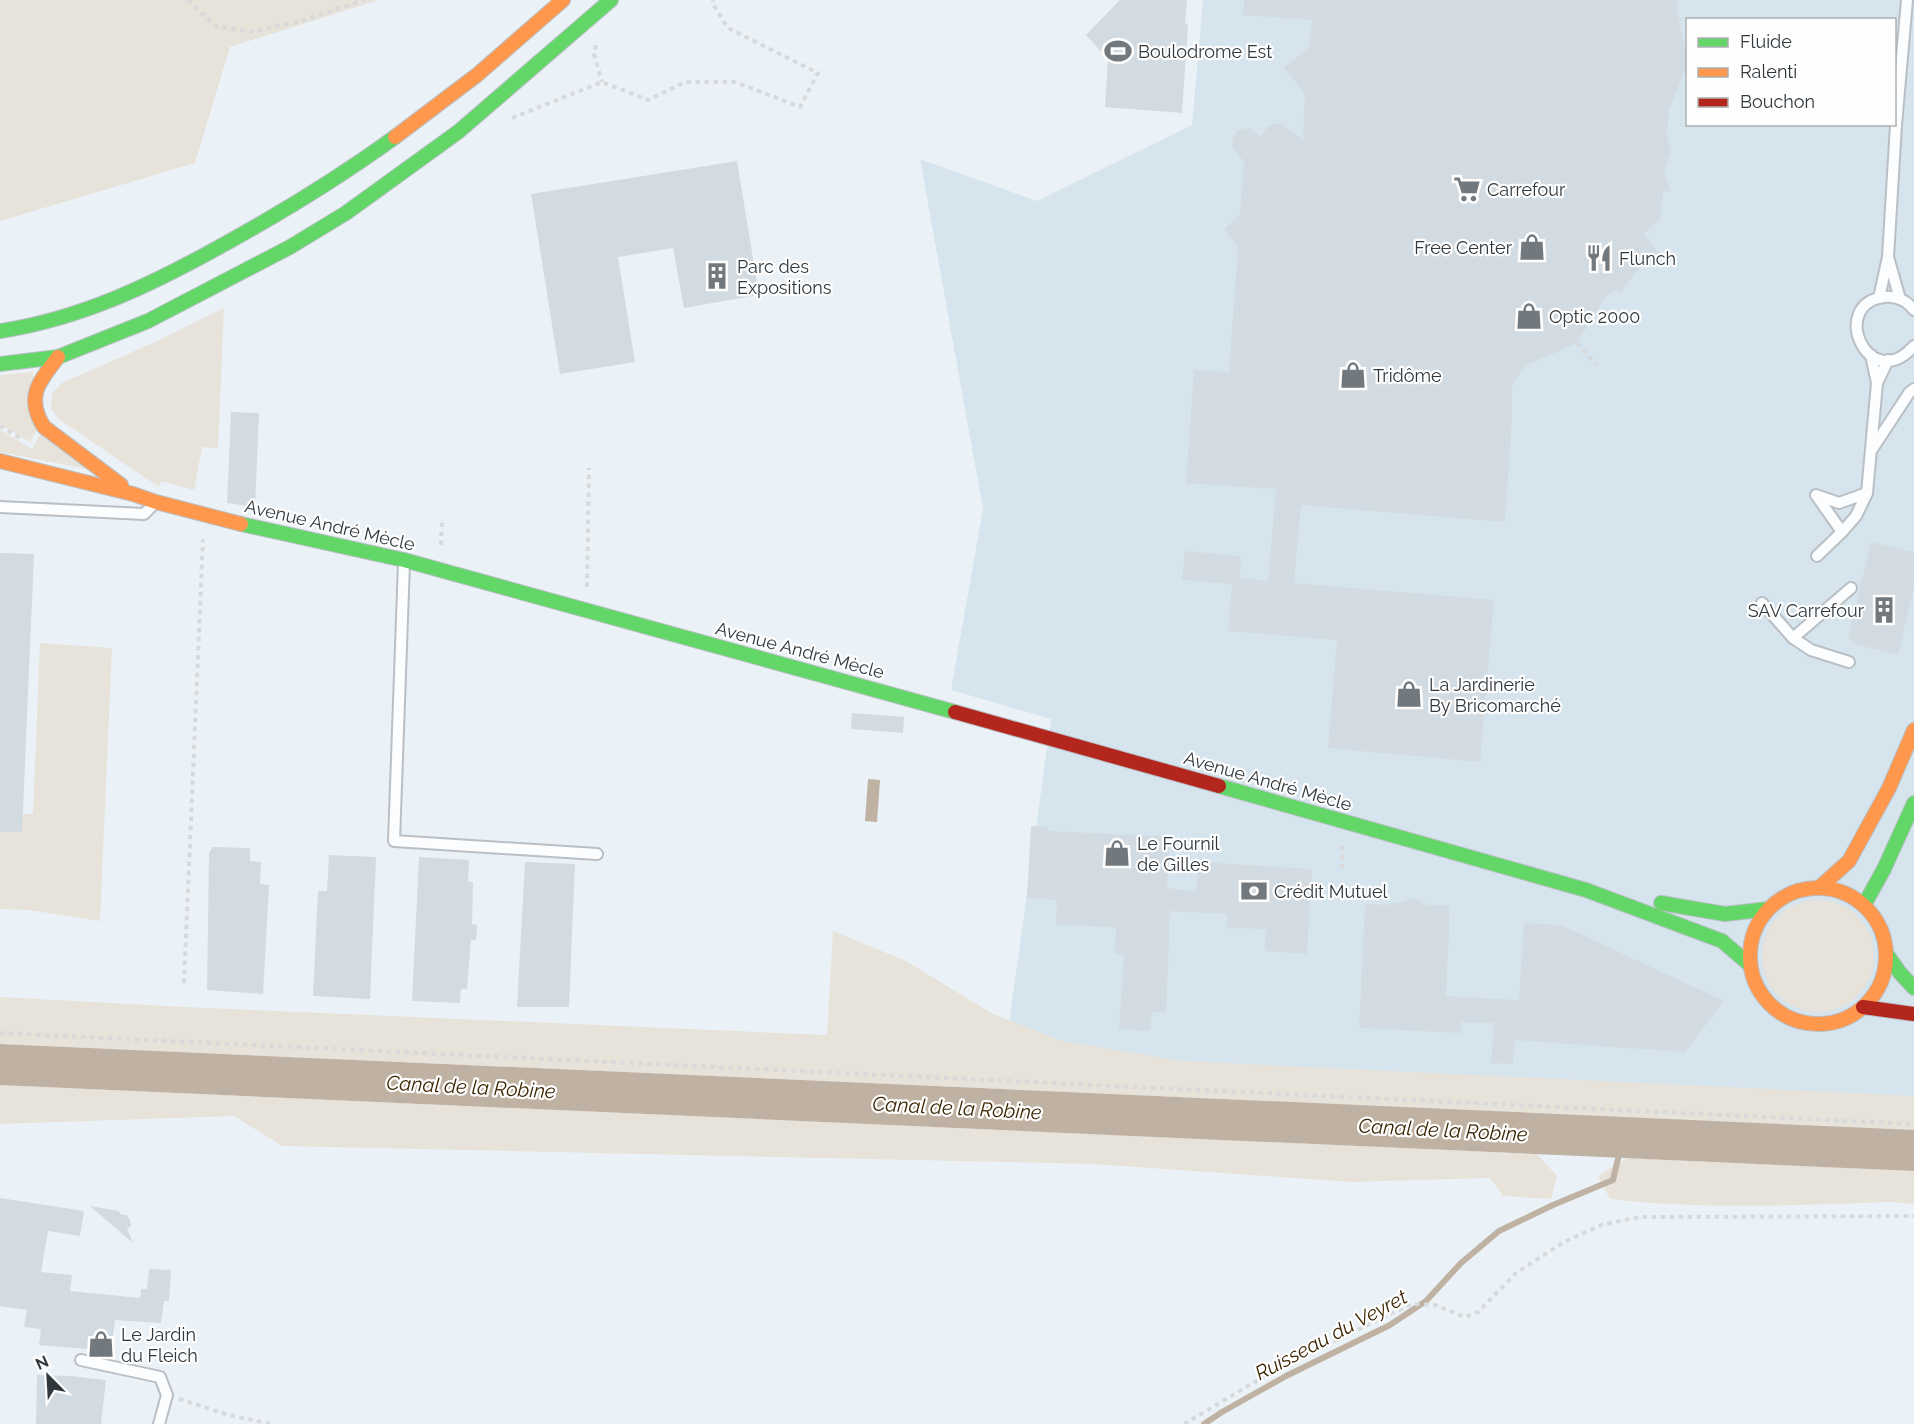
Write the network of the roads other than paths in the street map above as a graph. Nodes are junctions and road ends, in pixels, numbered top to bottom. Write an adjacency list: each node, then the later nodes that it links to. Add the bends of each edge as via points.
1 (563, 0): 10 (street, via 417,122 297,203 103,305 58,320)
2 (611, 0): 13 (street, via 458,132 346,213 290,247 148,321)
3 (1907, 0): 4 (lane)
4 (1896, 125)
5 (1896, 126): 6 (lane)
6 (1888, 257): 7 (lane); 8 (lane)
7 (1879, 298): 8 (lane); 12 (lane, via 1867,304 1858,316 1856,333)
8 (1900, 298): 9 (lane)
9 (1914, 310)
10 (0, 331)
11 (1912, 351): 14 (lane)
12 (1871, 355): 14 (lane); 16 (lane)
13 (58, 357): 15 (street); 21 (street, via 38,385 33,405 44,427)
14 (1888, 360): 16 (lane)
15 (0, 364)
16 (1877, 383): 18 (lane)
17 (1914, 389): 18 (lane)
18 (1871, 450): 20 (lane)
19 (0, 461): 21 (street, Avenue André Mècle)
20 (1867, 493): 24 (lane, via 1856,516); 24 (lane, via 1839,503 1816,495)
21 (133, 494): 22 (street, Avenue André Mècle)
22 (156, 502): 23 (lane, via 144,514); 26 (street, Avenue André Mècle)
23 (0, 507)
24 (1842, 532): 25 (lane)
25 (1817, 556)
26 (404, 560): 33 (lane, via 394,842); 35 (street, Avenue André Mècle)
27 (1851, 588): 29 (lane)
28 (1762, 603): 29 (lane)
29 (1793, 638): 30 (lane, via 1810,650)
30 (1849, 662)
31 (1914, 730): 34 (street, via 1889,788 1849,861)
32 (1914, 803): 36 (street)
33 (597, 854)
34 (1820, 887): 36 (street, via 1843,893); 37 (street, via 1783,897)
35 (1586, 890): 37 (street, Avenue André Mècle, via 1725,914); 39 (street, Avenue André Mècle, via 1722,941)
36 (1864, 905): 38 (street, via 1876,919)
37 (1768, 909): 39 (street, via 1756,925 1750,944)
38 (1886, 953): 40 (street); 41 (street, via 1884,973 1876,992)
39 (1750, 965): 41 (street, via 1767,1002 1804,1023 1825,1024)
40 (1914, 988)
41 (1863, 1007): 42 (street)
42 (1914, 1014)
43 (81, 1360): 44 (lane, via 160,1377 167,1395)
44 (159, 1424)

